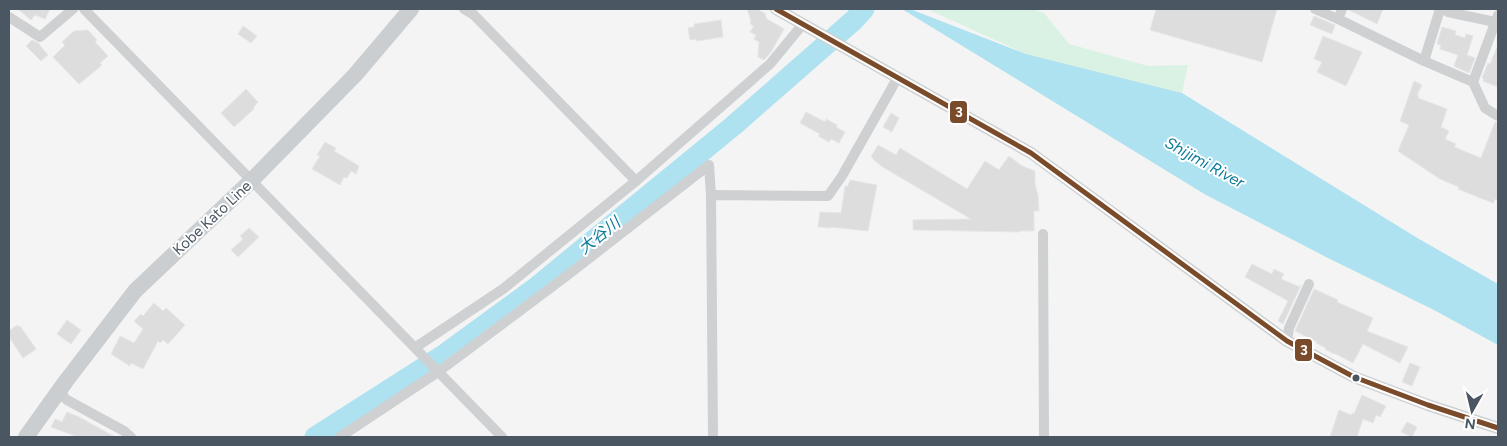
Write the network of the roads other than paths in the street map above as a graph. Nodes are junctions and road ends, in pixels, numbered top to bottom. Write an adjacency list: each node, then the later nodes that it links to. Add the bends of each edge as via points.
1 (73, 9): 9 (street, via 40,37)
2 (84, 9): 17 (street)
3 (411, 9): 17 (main road, Kobe Kato Line, via 355,75)
4 (464, 9): 18 (street, via 474,15)
5 (776, 9): 12 (street)
6 (1315, 9): 11 (street)
7 (1342, 9): 11 (street)
8 (1441, 9): 10 (street); 13 (street)
9 (9, 17)
10 (1497, 18): 15 (street)
11 (1338, 19): 13 (street)
12 (803, 24): 14 (street); 18 (street, via 770,64)
13 (1424, 62): 15 (street)
14 (898, 77): 19 (street, via 828,196); 22 (street, via 1031,153)
15 (1473, 82): 16 (street, via 1485,108)
16 (1498, 116)
17 (252, 180): 23 (street); 25 (main road, Kobe Kato Line, via 135,290)
18 (636, 181): 23 (street, via 503,289)
19 (711, 195): 24 (street, via 709,164 570,274); 31 (street)
20 (1043, 234): 32 (street)
21 (1309, 284): 22 (street, via 1289,328)
22 (1287, 341): 26 (street, via 1354,376)
23 (416, 347): 24 (street)
24 (438, 372): 29 (street); 30 (street)
25 (58, 391): 27 (main road, Kobe Kato Line); 28 (street, via 66,400)
26 (1498, 428)
27 (26, 437)
28 (130, 437)
29 (340, 437)
30 (502, 437)
31 (713, 437)
32 (1044, 437)

